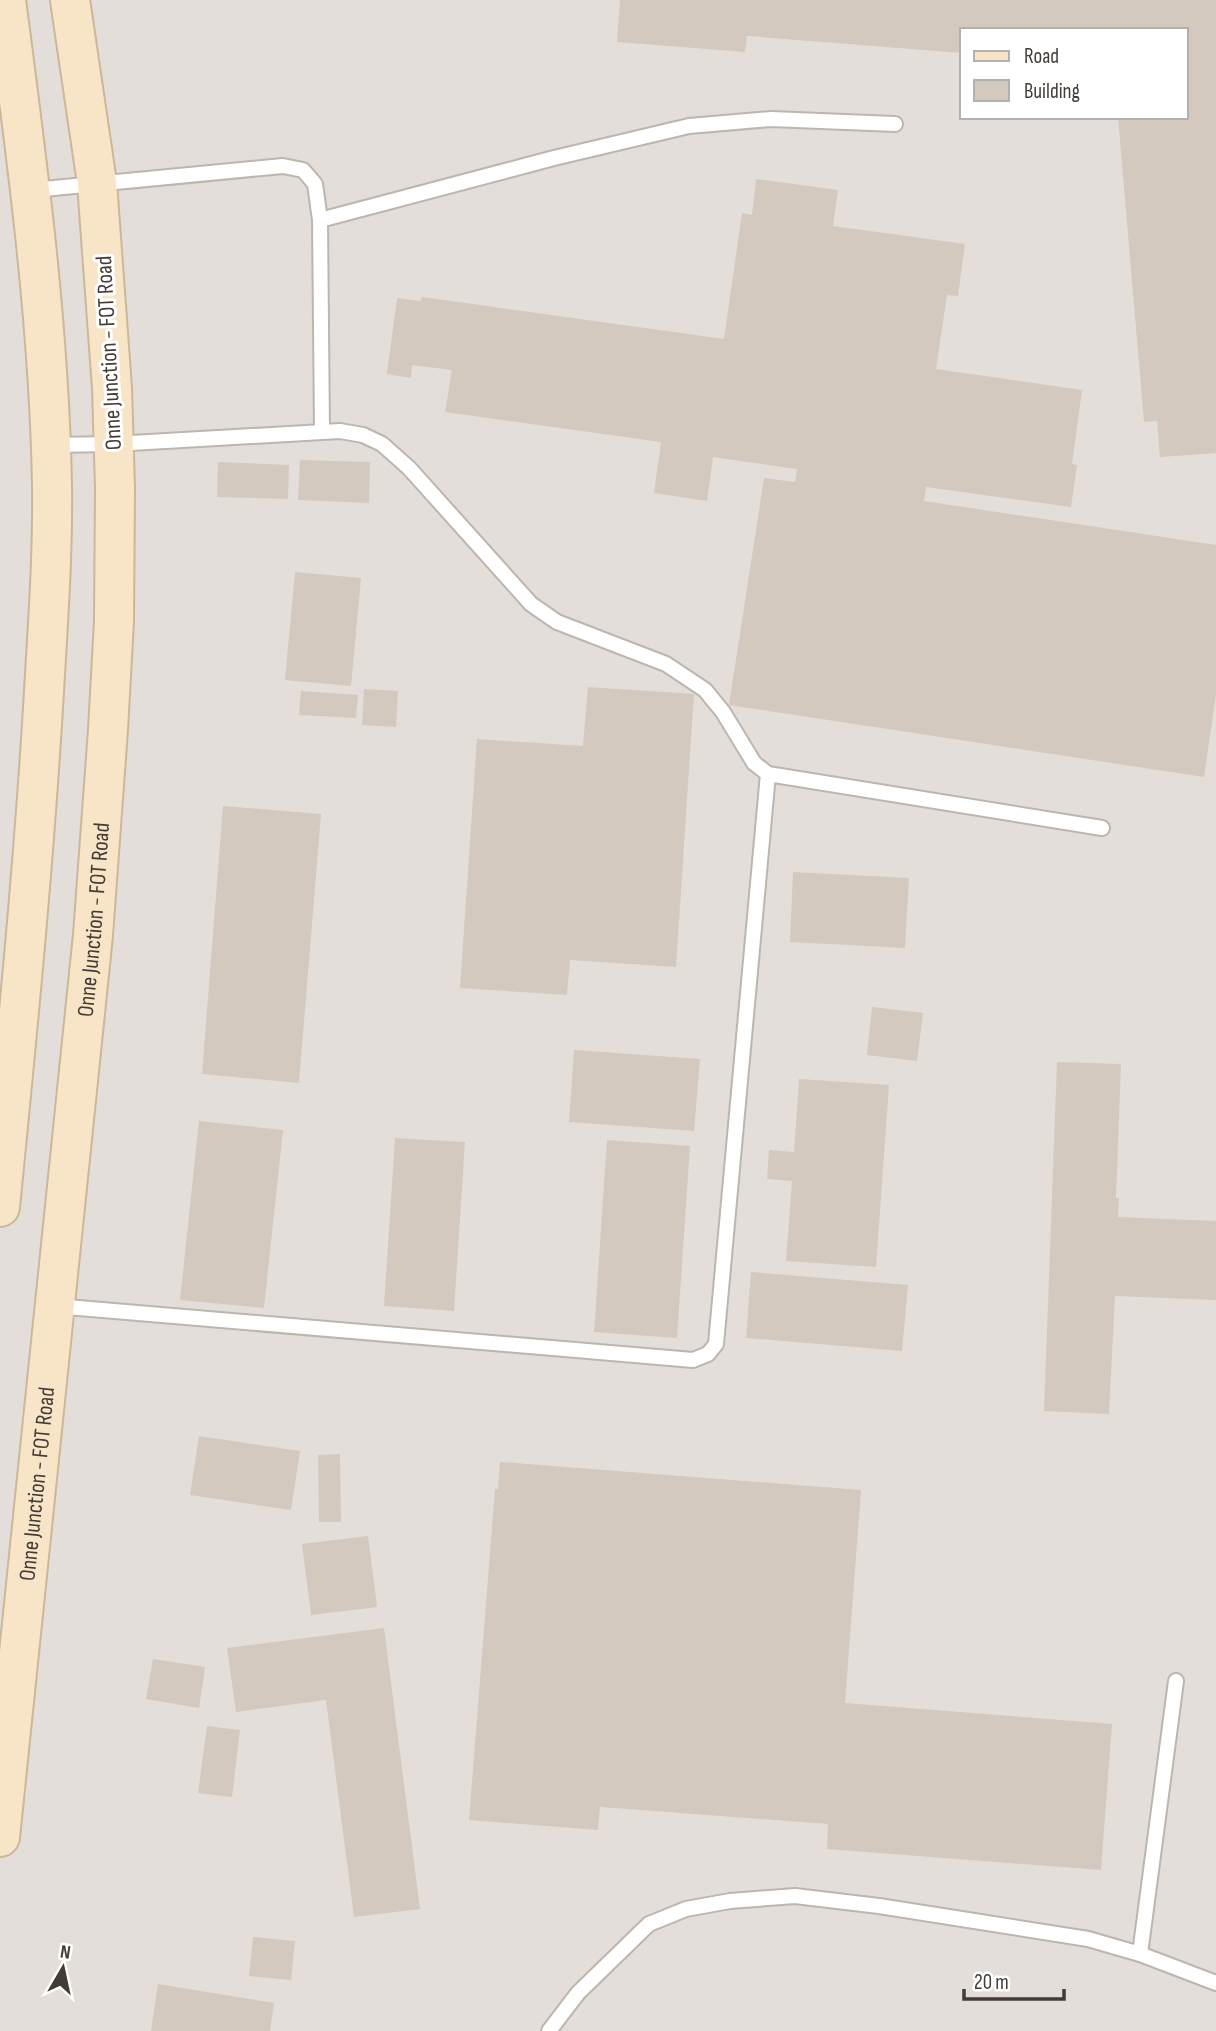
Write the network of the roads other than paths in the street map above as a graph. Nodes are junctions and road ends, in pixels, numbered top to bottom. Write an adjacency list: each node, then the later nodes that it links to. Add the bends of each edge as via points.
1 (6, 0): 5 (street)
2 (70, 0): 4 (street, Onne Junction - FOT Road)
3 (895, 124): 6 (lane, via 771,120 689,127)
4 (97, 183): 5 (lane); 6 (lane, via 283,166 303,170 315,184); 8 (street, Onne Junction - FOT Road)
5 (31, 190): 9 (street)
6 (320, 220): 7 (lane)
7 (322, 432): 8 (lane); 10 (lane, via 340,430 382,444 531,604 557,622 666,664 705,690 754,763)
8 (114, 444): 9 (lane); 13 (street, Onne Junction - FOT Road, via 114,621 108,730 93,935)
9 (50, 445): 12 (street, via 37,814)
10 (768, 774): 11 (lane); 13 (lane, via 716,1344 708,1354 693,1360)
11 (1102, 828)
12 (0, 1207)
13 (55, 1307): 15 (street, Onne Junction - FOT Road)
14 (1176, 1681): 16 (lane)
15 (0, 1837)
16 (1140, 1954): 17 (lane); 18 (lane, via 1088,1939 879,1906 795,1896 730,1901 686,1909 649,1924 578,1993)
17 (1216, 1983)
18 (550, 2031)

